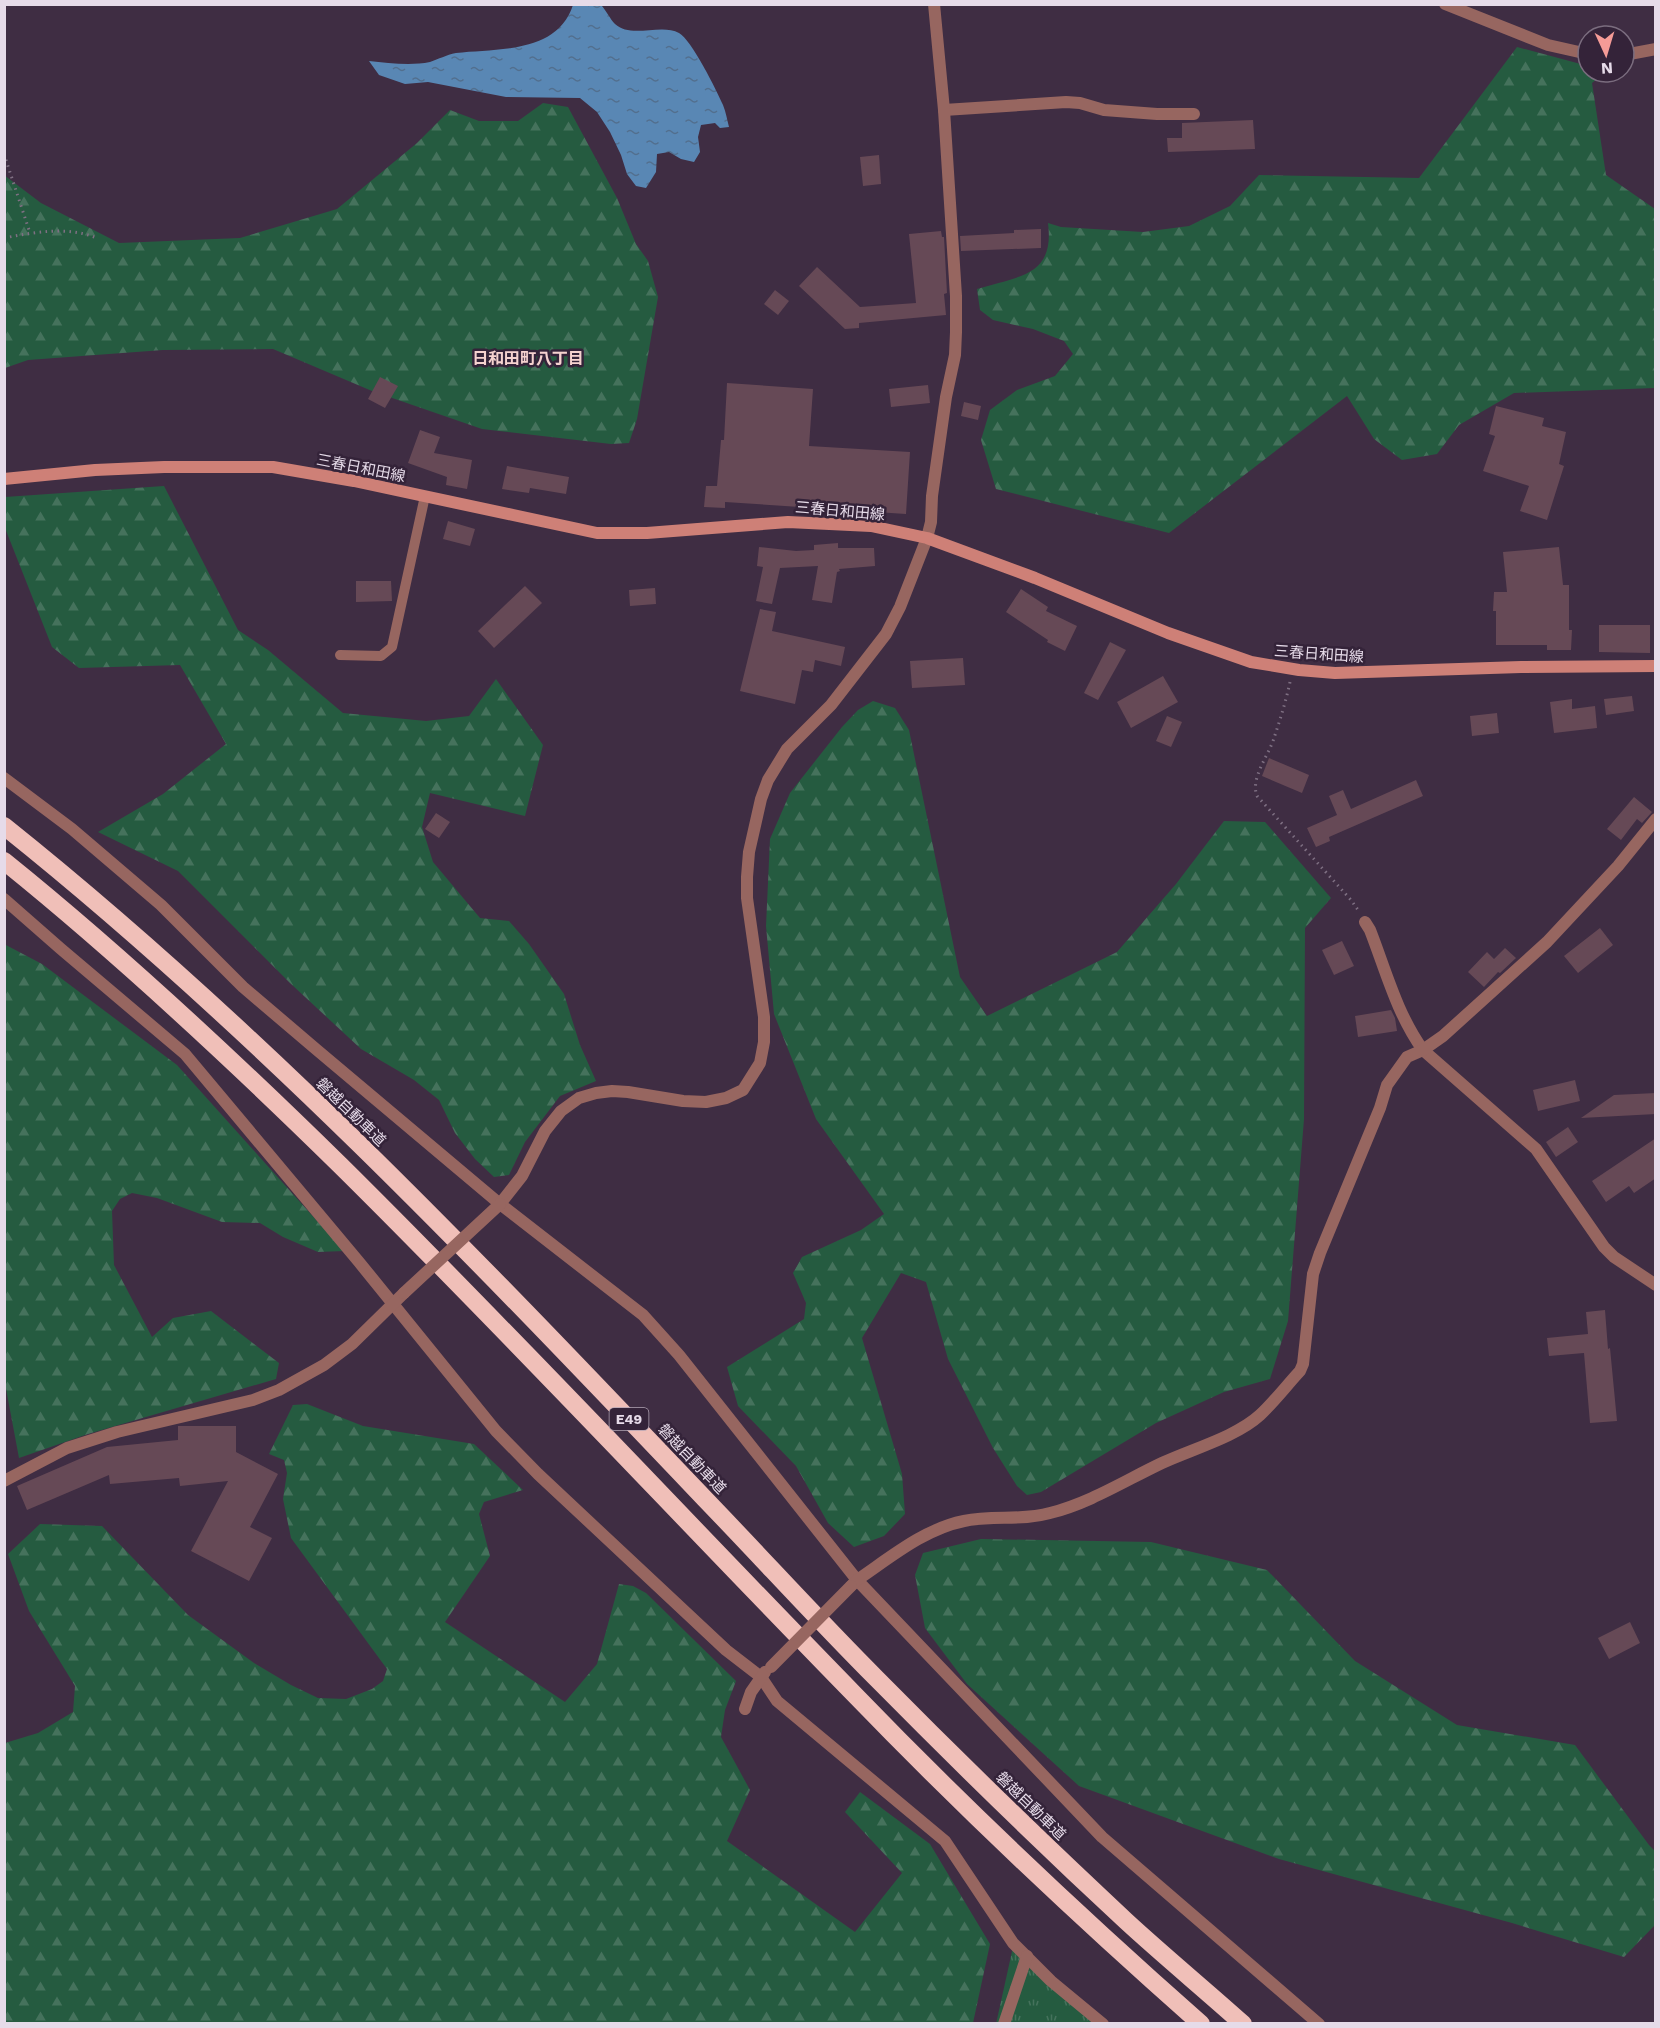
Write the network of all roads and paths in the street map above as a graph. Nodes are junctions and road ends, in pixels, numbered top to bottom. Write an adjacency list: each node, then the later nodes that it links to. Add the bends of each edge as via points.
1 (934, 4): 6 (street)
2 (1445, 4): 4 (street, via 1548,45)
3 (1656, 49): 5 (street)
4 (1576, 51)
5 (1636, 53)
6 (944, 110): 7 (street, via 1066,102 1104,110); 14 (street, via 956,297 955,355)
7 (1194, 114)
8 (4, 154): 9 (path)
9 (30, 233): 10 (path); 11 (path, via 60,230)
10 (4, 238)
11 (97, 238)
12 (4, 479): 13 (main road, 三春日和田線, via 95,470 273,467)
13 (425, 496): 14 (main road, 三春日和田線, via 597,533 788,522 871,526); 15 (lane, via 392,647 381,656)
14 (927, 538): 17 (main road, 三春日和田線, via 1179,637 1251,662); 25 (street, via 886,634 831,705 787,749 761,799 747,877 764,1017 764,1042 755,1074 743,1090 706,1102 628,1092 579,1098 561,1111 545,1131 522,1176)
15 (340, 655)
16 (1656, 666): 17 (main road, 三春日和田線, via 1371,673)
17 (1292, 669): 23 (path, via 1274,740 1258,773 1255,792 1351,900)
18 (4, 778): 25 (street, via 72,829 152,898 243,987)
19 (1656, 819): 24 (street, via 1547,942)
20 (4, 826): 36 (highway, 磐越自動車道 / E49, via 190,984 320,1106 484,1269 874,1677 1120,1916)
21 (4, 861): 35 (highway, E49, via 171,1004 287,1114 451,1274 855,1696 1018,1857)
22 (4, 899): 27 (street, via 185,1054)
23 (1365, 922): 24 (street, via 1401,1014)
24 (1423, 1050): 26 (street, via 1536,1149 1604,1247); 29 (street, via 1407,1058 1387,1085 1320,1253 1313,1274 1303,1364 1259,1415 1226,1436 1088,1500 1051,1513 964,1521 927,1533)
25 (500, 1204): 27 (street, bridge); 29 (street, via 643,1315 679,1355)
26 (1656, 1285)
27 (393, 1304): 28 (street, via 352,1344 279,1390 67,1448); 30 (street, via 524,1460 726,1650)
28 (4, 1480)
29 (854, 1583): 30 (street, bridge); 37 (street, via 1102,1838)
30 (761, 1677): 31 (street); 32 (street, via 777,1701 945,1841 1012,1942)
31 (745, 1709)
32 (1027, 1956): 33 (street); 34 (street)
33 (1004, 2024)
34 (1103, 2024)
35 (1201, 2024)
36 (1243, 2024)
37 (1319, 2024)

